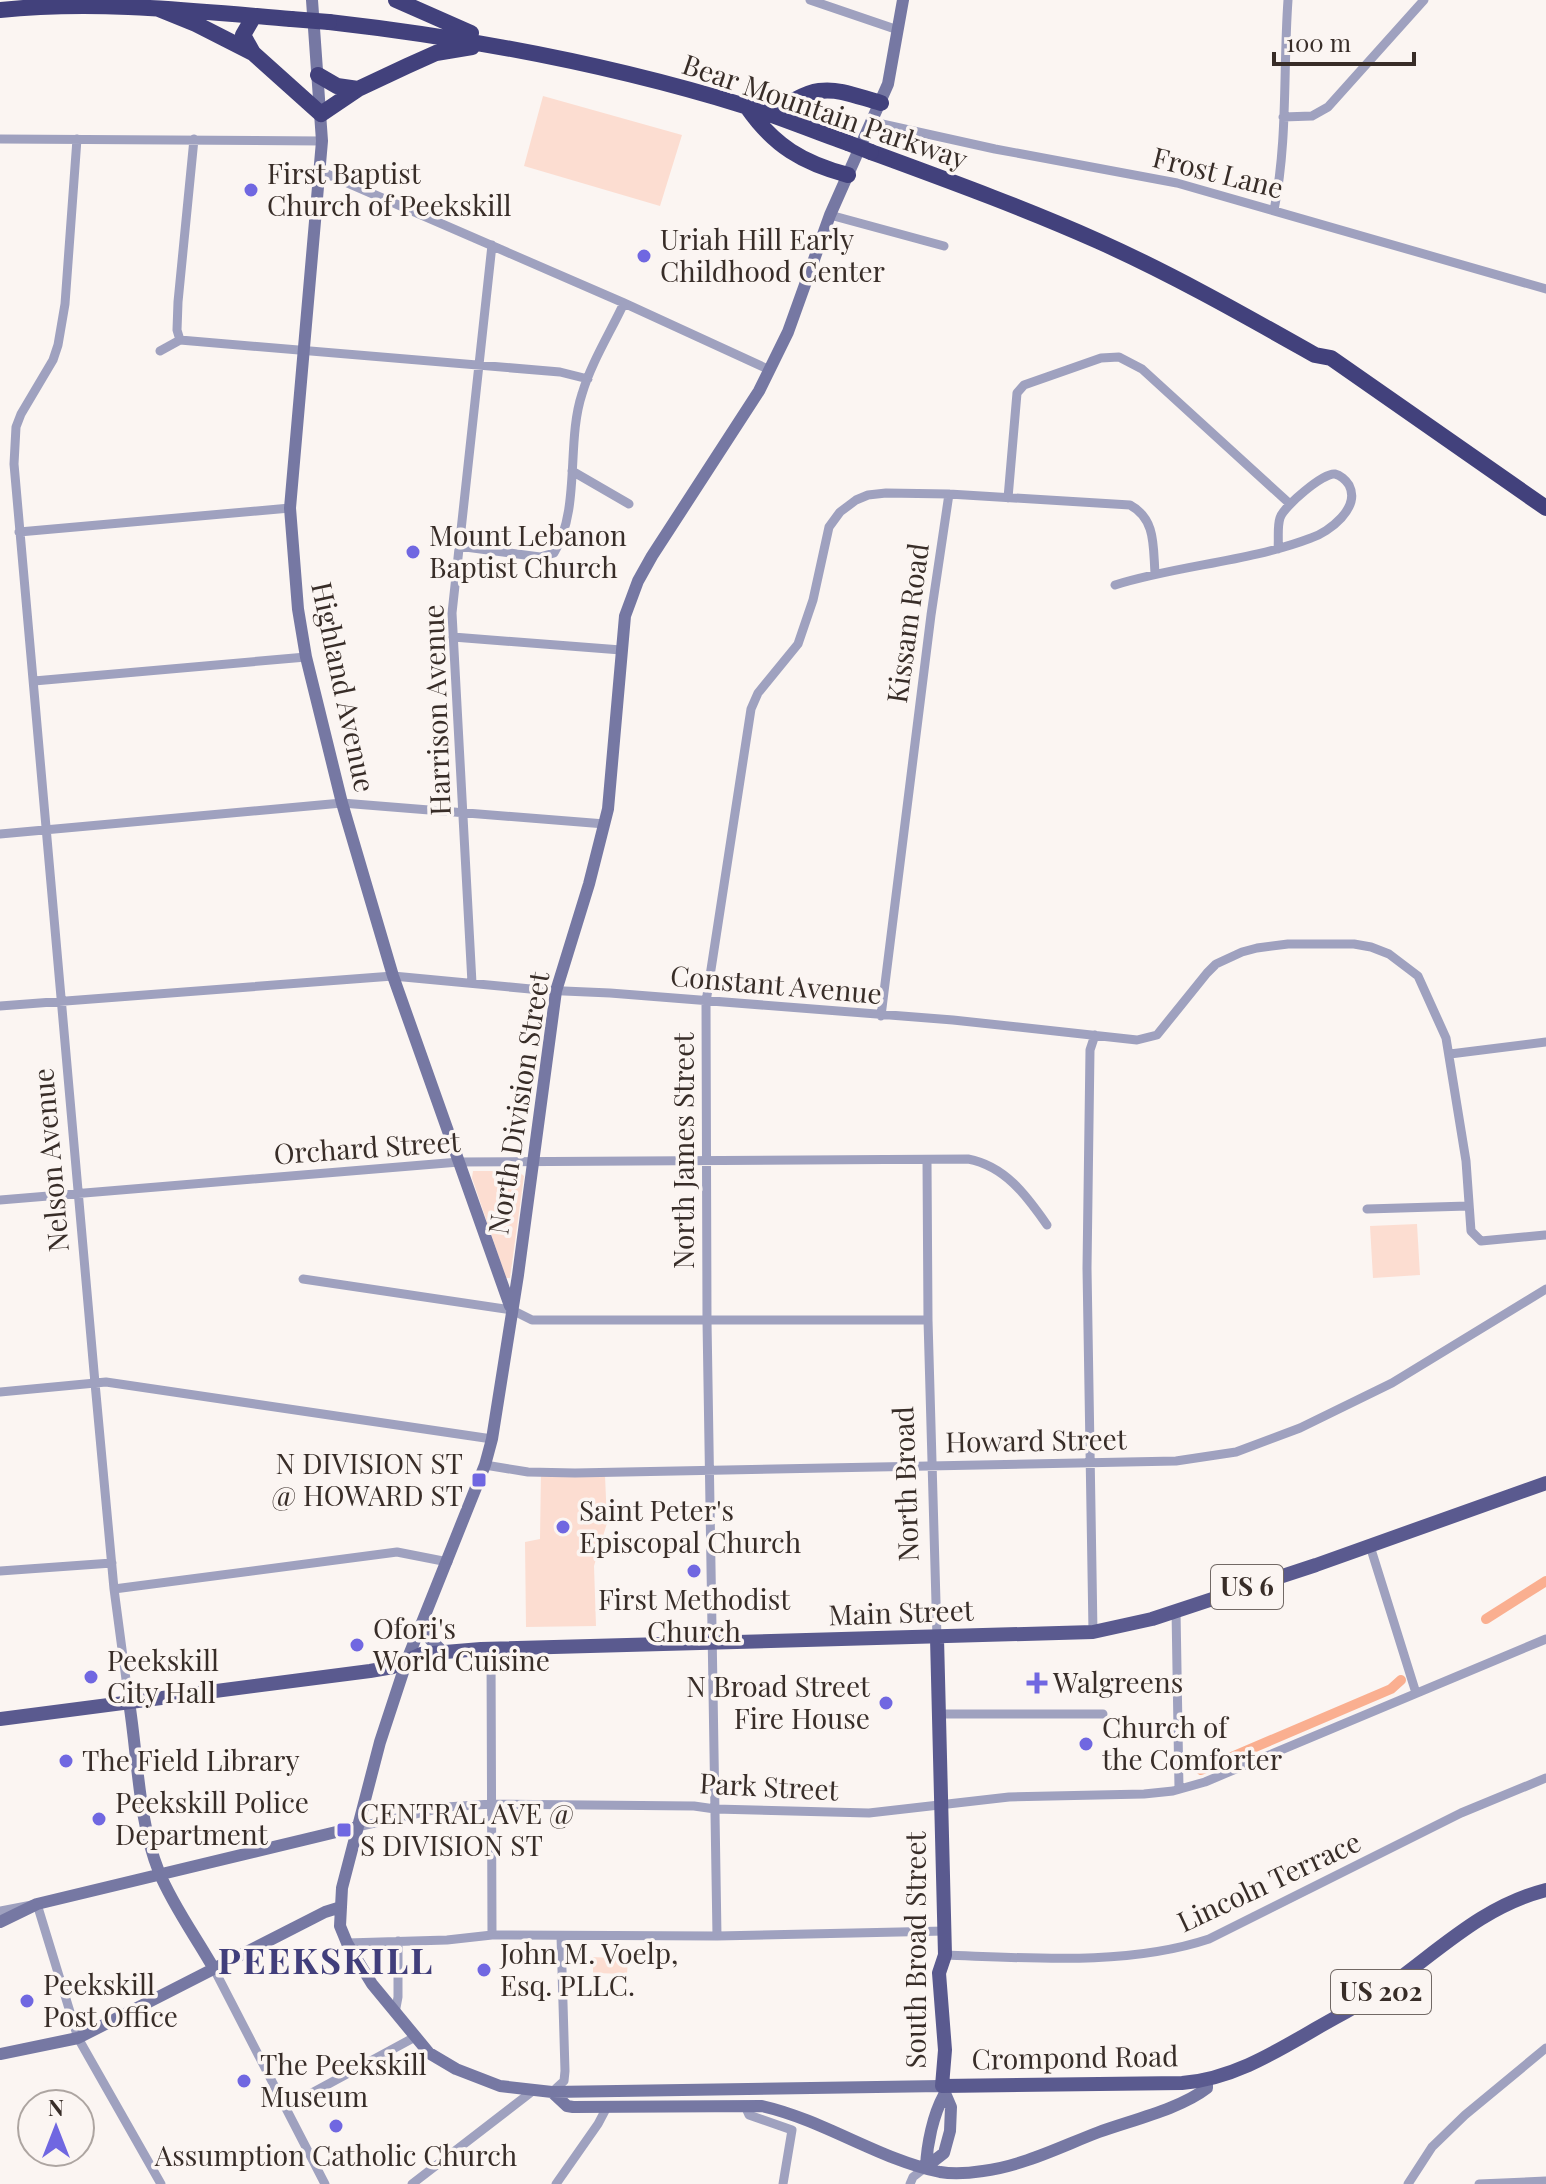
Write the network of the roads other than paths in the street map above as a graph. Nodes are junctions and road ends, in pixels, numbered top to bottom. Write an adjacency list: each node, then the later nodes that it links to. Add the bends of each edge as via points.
1 (312, 0): 15 (street, Highland Avenue)
2 (396, 0): 12 (highway, via 470,32)
3 (810, 0): 10 (street)
4 (903, 0): 10 (street, North Division Street)
5 (1288, 0): 21 (street)
6 (1424, 0): 21 (street, via 1328,107 1312,116)
7 (159, 9): 8 (highway, Bear Mountain Parkway); 9 (highway, Bear Mountain Parkway); 13 (highway)
8 (0, 10)
9 (254, 16): 11 (highway, Bear Mountain Parkway, bridge); 13 (highway, via 243,35)
10 (898, 30): 18 (street, North Division Street)
11 (412, 31): 12 (highway, Bear Mountain Parkway); 14 (highway, via 416,46)
12 (481, 42): 14 (highway); 19 (highway, Bear Mountain Parkway)
13 (253, 53): 20 (highway)
14 (407, 66): 16 (highway)
15 (318, 75): 16 (highway, via 337,86); 20 (street, Highland Avenue)
16 (358, 89): 20 (highway)
17 (804, 97): 18 (highway, via 836,91); 19 (highway, via 780,108); 24 (highway, via 799,114)
18 (881, 103): 22 (street, North Division Street)
19 (746, 106): 23 (highway, Bear Mountain Parkway); 29 (highway, via 760,127)
20 (321, 114): 28 (street, Highland Avenue)
21 (1283, 117): 32 (street, via 1282,171)
22 (873, 122): 31 (street, North Division Street); 32 (street, Frost Lane, via 1177,183)
23 (792, 124): 24 (highway, Bear Mountain Parkway); 29 (highway)
24 (821, 134): 41 (highway, Bear Mountain Parkway, bridge, via 1102,243)
25 (0, 139): 26 (street)
26 (77, 139): 27 (street); 53 (street, Nelson Avenue, via 58,345 21,414 15,438)
27 (194, 139): 28 (street); 38 (street, via 178,302)
28 (322, 141): 30 (street, Highland Avenue)
29 (790, 152): 31 (highway)
30 (320, 171): 34 (street); 39 (street, Highland Avenue)
31 (848, 175): 33 (street, North Division Street)
32 (1274, 210): 36 (street, Frost Lane)
33 (830, 215): 35 (street); 43 (street, North Division Street)
34 (492, 245): 37 (street); 42 (street, Harrison Avenue)
35 (944, 246)
36 (1546, 289)
37 (624, 303): 43 (street); 44 (street)
38 (180, 340): 39 (street); 40 (street)
39 (304, 350): 42 (street); 50 (street, Highland Avenue)
40 (160, 351)
41 (1315, 355): 51 (highway, Bear Mountain Parkway, via 1331,358); 52 (highway, Bear Mountain Parkway)
42 (478, 365): 44 (street); 54 (street, Harrison Avenue)
43 (770, 370): 59 (street, North Division Street, via 638,581 625,616)
44 (588, 379): 45 (street, via 581,395)
45 (572, 471): 48 (street); 54 (street, via 561,543 554,553 540,557)
46 (949, 494): 47 (street); 71 (street, North James Street, via 868,495 847,505 829,527 798,644 751,709); 73 (street, Kissam Road)
47 (1008, 498): 49 (street, via 1017,393 1024,385 1101,358 1119,357 1142,369); 56 (street, via 1130,505 1150,526)
48 (629, 504)
49 (1290, 504): 55 (street, via 1279,521); 55 (street, via 1326,475 1339,475 1351,488 1351,503 1330,529)
50 (290, 508): 53 (street); 60 (street, Highland Avenue)
51 (1546, 508)
52 (1546, 520)
53 (19, 532): 61 (street, Nelson Avenue)
54 (458, 546): 58 (street, Harrison Avenue)
55 (1278, 549): 56 (street)
56 (1155, 573): 57 (street)
57 (1115, 585)
58 (453, 637): 59 (street); 63 (street, Harrison Avenue)
59 (621, 650): 64 (street, North Division Street)
60 (306, 657): 61 (street); 62 (street, Highland Avenue)
61 (34, 681): 65 (street, Nelson Avenue)
62 (342, 803): 63 (street); 65 (street); 67 (street, Highland Avenue)
63 (463, 812): 64 (street); 68 (street, Harrison Avenue)
64 (605, 824): 69 (street, North Division Street)
65 (47, 830): 66 (street); 70 (street, Nelson Avenue)
66 (0, 834)
67 (393, 976): 68 (street, Constant Avenue); 70 (street, Constant Avenue); 79 (street, Highland Avenue)
68 (472, 983): 69 (street, Constant Avenue)
69 (556, 991): 71 (street, Constant Avenue); 77 (street, North Division Street)
70 (61, 1002): 72 (street, Constant Avenue); 81 (street, Nelson Avenue)
71 (706, 1002): 73 (street, Constant Avenue); 80 (street, North James Street)
72 (0, 1006)
73 (881, 1016): 74 (street, Constant Avenue)
74 (1095, 1035): 76 (street, Constant Avenue, via 1137,1040 1157,1035 1216,964 1242,952 1288,944 1354,944 1389,954 1418,976); 95 (street, via 1090,1050 1087,1268)
75 (1546, 1042): 76 (street)
76 (1450, 1054): 83 (street)
77 (533, 1161): 79 (street, Orchard Street); 80 (street, Orchard Street); 89 (street, North Division Street)
78 (927, 1161): 80 (street, Orchard Street); 85 (street, Orchard Street, via 968,1159 995,1167); 90 (street, North Broad)
79 (459, 1162): 81 (street, Orchard Street); 89 (street, Highland Avenue)
80 (706, 1162): 91 (street, North James Street)
81 (78, 1193): 82 (street, Orchard Street); 92 (street, Nelson Avenue)
82 (0, 1200)
83 (1468, 1206): 84 (street); 86 (street, via 1474,1236 1481,1241)
84 (1367, 1209)
85 (1047, 1225)
86 (1545, 1235)
87 (303, 1279): 89 (street)
88 (1546, 1289): 95 (street, Howard Street, via 1392,1383 1248,1448 1176,1461)
89 (512, 1310): 91 (street, via 532,1320); 94 (street, North Division Street)
90 (928, 1320): 91 (street); 97 (street, North Broad)
91 (707, 1321): 98 (street, North James Street)
92 (95, 1383): 93 (street); 94 (street); 102 (street, Nelson Avenue)
93 (0, 1392)
94 (492, 1439): 96 (street, North Division Street)
95 (1091, 1461): 97 (street, Howard Street); 107 (street)
96 (485, 1465): 98 (street, Howard Street, via 528,1472); 101 (street, North Division Street)
97 (931, 1465): 98 (street, Howard Street); 108 (street, North Broad)
98 (709, 1469): 110 (street, North James Street)
99 (1546, 1483): 100 (main road, Main Street / US 6)
100 (1370, 1546): 105 (main road, Main Street / US 6); 114 (street)
101 (448, 1562): 104 (street, via 397,1552); 106 (street, North Division Street)
102 (112, 1563): 103 (street); 104 (street, Nelson Avenue)
103 (0, 1571)
104 (114, 1589): 115 (street, Nelson Avenue)
105 (1176, 1610): 107 (main road, Main Street / US 6); 120 (street)
106 (423, 1624): 112 (street); 113 (street, North Division Street)
107 (1093, 1632): 108 (main road, Main Street / US 6)
108 (937, 1638): 110 (main road, Main Street / US 6); 116 (main road, North Broad)
109 (1546, 1639): 114 (street)
110 (712, 1643): 111 (main road, Main Street / US 6); 123 (street, North James Street)
111 (491, 1649): 112 (main road, Main Street / US 6); 121 (street)
112 (443, 1652): 113 (main road, Main Street / US 6)
113 (407, 1660): 115 (main road, Main Street / US 6, via 370,1671); 124 (street, North Division Street)
114 (1416, 1693): 120 (street, Park Street)
115 (129, 1702): 118 (main road, Main Street / US 6); 125 (street, Nelson Avenue, via 148,1833)
116 (939, 1714): 117 (street); 122 (main road, North Broad)
117 (1103, 1714)
118 (0, 1719)
119 (1546, 1778): 137 (street, Lincoln Terrace, via 1461,1813 1191,1945 1164,1952 1042,1958)
120 (1179, 1789): 122 (street, Park Street)
121 (492, 1804): 123 (street, Park Street); 124 (street, Park Street, via 446,1807); 132 (street)
122 (941, 1805): 123 (street, Park Street, via 869,1813); 131 (main road, South Broad Street)
123 (715, 1809): 134 (street, North James Street)
124 (357, 1827): 125 (street); 128 (street, North Division Street)
125 (160, 1875): 127 (street); 138 (street, Nelson Avenue)
126 (1546, 1890): 144 (main road, Crompond Road / US 202, via 1502,1904 1373,1997 1247,2066)
127 (37, 1904): 129 (street); 130 (street); 141 (street)
128 (341, 1907): 136 (street, North Division Street, via 340,1926); 138 (street)
129 (0, 1911)
130 (0, 1922)
131 (945, 1931): 134 (street); 137 (main road, South Broad Street)
132 (492, 1935): 133 (street); 135 (street)
133 (561, 1936): 134 (street); 147 (street, via 565,2071 564,2081)
134 (717, 1936)
135 (398, 1941): 136 (street); 139 (street)
136 (347, 1943): 139 (street)
137 (945, 1955): 146 (main road, South Broad Street, via 939,1973)
138 (214, 1969): 141 (street); 149 (street)
139 (395, 2013): 140 (street)
140 (415, 2037): 145 (street, via 456,2069 500,2086); 149 (street)
141 (78, 2038): 143 (street); 154 (street)
142 (1546, 2048): 161 (street, via 1432,2147)
143 (0, 2054)
144 (1207, 2081): 146 (main road, Crompond Road / US 202); 152 (street, via 1207,2088 1190,2098 1012,2164)
145 (534, 2090): 147 (street); 156 (street)
146 (943, 2091): 147 (street, Crompond Road); 151 (street, South Broad Street, via 951,2107 950,2131 944,2153)
147 (552, 2092): 150 (street, via 567,2106)
148 (745, 2106): 150 (street); 151 (street, via 782,2111); 158 (street, via 749,2115 792,2130)
149 (286, 2107): 155 (street)
150 (607, 2107): 157 (street)
151 (926, 2167): 152 (street); 159 (street)
152 (941, 2172): 160 (street)
153 (1546, 2181): 162 (street)
154 (161, 2184)
155 (325, 2184)
156 (412, 2184)
157 (556, 2184)
158 (783, 2184)
159 (910, 2184)
160 (949, 2184)
161 (1408, 2184)
162 (1479, 2184)

